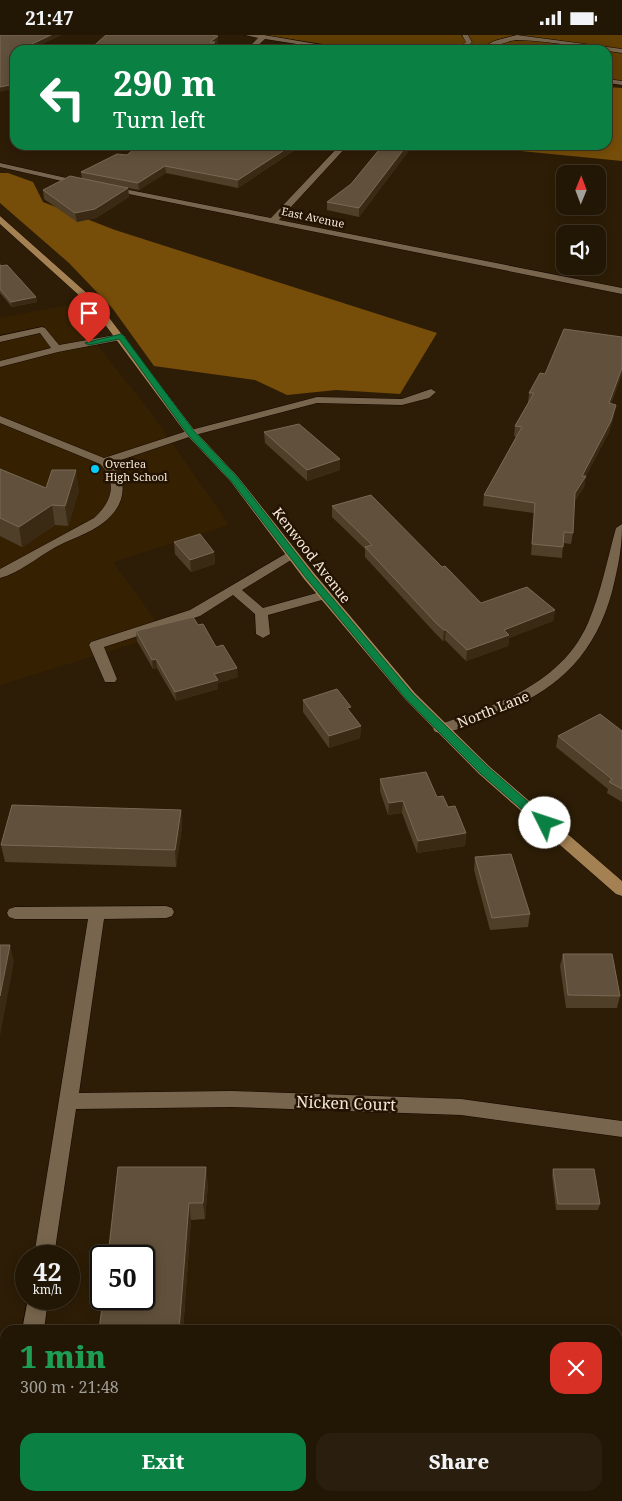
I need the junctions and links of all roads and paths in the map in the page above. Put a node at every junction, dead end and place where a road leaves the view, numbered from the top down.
1 (248, 35) edge
2 (465, 35) edge
3 (264, 37) junction
4 (519, 37) edge
5 (255, 45) edge
6 (316, 45) edge
7 (466, 45) edge
8 (492, 45) edge
9 (578, 45) edge
10 (339, 150) edge
11 (0, 165) edge
12 (0, 219) edge
13 (274, 220) junction
14 (622, 291) edge
15 (121, 337) junction
16 (0, 339) edge
17 (57, 349) junction
18 (0, 364) edge
19 (431, 392) dead end
20 (0, 419) edge
21 (191, 433) junction
22 (104, 462) junction
23 (622, 528) edge
24 (292, 555) junction
25 (0, 574) edge
26 (235, 590) junction
27 (324, 595) junction
28 (261, 613) junction
29 (263, 634) dead end
30 (110, 679) dead end
31 (440, 729) junction
32 (622, 890) edge
33 (15, 913) dead end
34 (97, 913) junction
35 (166, 913) dead end
36 (68, 1101) junction
37 (622, 1129) edge
38 (46, 1245) edge
39 (36, 1310) edge
40 (34, 1325) edge

1 - 3 street
2 - 7 street
3 - 5 street
3 - 6 street
4 - 8 street
4 - 9 street
10 - 13 street
11 - 13 street, East Avenue
12 - 15 main road, Kenwood Avenue
13 - 14 street, East Avenue
15 - 17 street
15 - 21 main road, Kenwood Avenue
16 - 17 street
17 - 18 street
19 - 21 street
20 - 22 street
21 - 22 street
21 - 24 main road, Kenwood Avenue
22 - 25 street
23 - 31 street, North Lane
24 - 26 street
24 - 27 main road, Kenwood Avenue
26 - 28 street
26 - 30 street
27 - 28 street
27 - 31 main road, Kenwood Avenue
28 - 29 street
31 - 32 main road, Kenwood Avenue
33 - 34 street
34 - 35 street
34 - 36 street
36 - 37 street, Nicken Court
36 - 38 street
39 - 40 street

